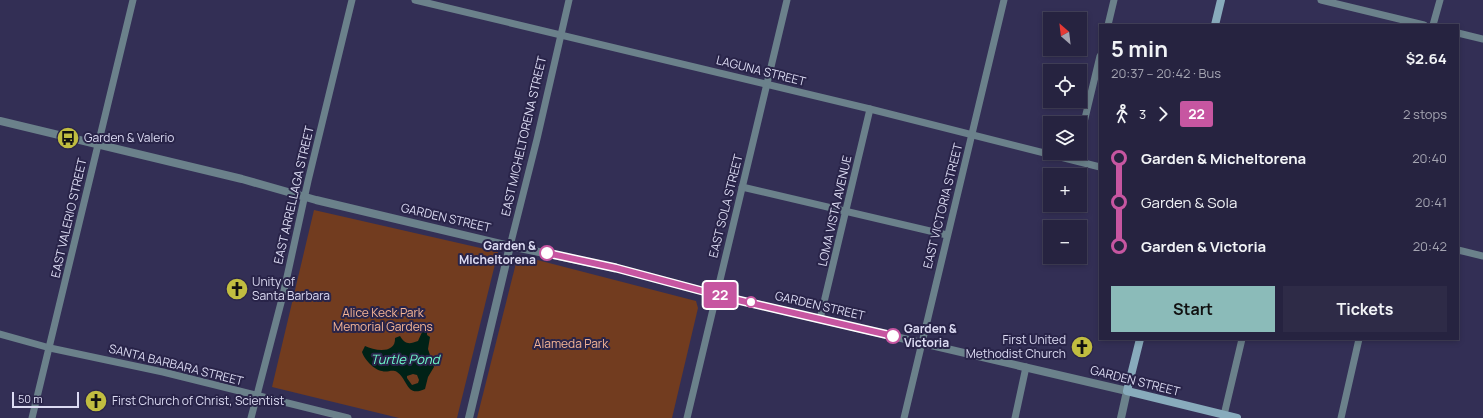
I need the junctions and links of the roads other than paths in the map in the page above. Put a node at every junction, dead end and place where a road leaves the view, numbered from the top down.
1 (133, 0) edge
2 (352, 0) edge
3 (415, 0) edge
4 (569, 0) edge
5 (787, 0) edge
6 (1004, 0) edge
7 (1114, 0) edge
8 (1221, 0) edge
9 (1320, 0) edge
10 (1440, 0) edge
11 (1108, 24) edge
12 (1215, 24) edge
13 (1420, 24) edge
14 (1433, 24) edge
15 (1459, 33) edge
16 (561, 34) junction
17 (1483, 39) edge
18 (1099, 60) edge
19 (767, 84) junction
20 (870, 109) junction
21 (1086, 116) edge
22 (0, 121) edge
23 (972, 134) junction
24 (97, 145) junction
25 (1043, 150) edge
26 (1083, 160) edge
27 (1099, 167) edge
28 (742, 187) junction
29 (305, 196) junction
30 (846, 212) junction
31 (947, 235) junction
32 (510, 246) junction
33 (1459, 250) edge
34 (1483, 256) edge
35 (716, 294) junction
36 (820, 319) junction
37 (0, 334) edge
38 (1140, 340) edge
39 (1242, 340) edge
40 (1359, 340) edge
41 (922, 343) junction
42 (50, 348) junction
43 (1026, 367) junction
44 (1127, 391) junction
45 (257, 396) junction
46 (1224, 415) junction
47 (32, 418) edge
48 (251, 418) edge
49 (348, 418) edge
50 (469, 418) edge
51 (687, 418) edge
52 (904, 418) edge
53 (1015, 418) edge
54 (1121, 418) edge
55 (1237, 418) edge
56 (1341, 418) edge

1 - 24 street, EAST VALERIO STREET
2 - 29 street, EAST ARRELLAGA STREET
3 - 16 street, LAGUNA STREET
4 - 16 street, EAST MICHELTORENA STREET
5 - 19 street, EAST SOLA STREET
6 - 23 street, EAST VICTORIA STREET
7 - 11 street
8 - 12 main road
9 - 13 street
10 - 14 street
15 - 17 street
16 - 19 street, LAGUNA STREET
16 - 32 street, EAST MICHELTORENA STREET
18 - 21 street
19 - 20 street, LAGUNA STREET
19 - 28 street, EAST SOLA STREET
20 - 23 street, LAGUNA STREET
20 - 30 street, LOMA VISTA AVENUE
22 - 24 street, GARDEN STREET
23 - 25 street, LAGUNA STREET
23 - 31 street, EAST VICTORIA STREET
24 - 29 street, GARDEN STREET
24 - 42 street, EAST VALERIO STREET
26 - 27 street, LAGUNA STREET
28 - 30 street
28 - 35 street, EAST SOLA STREET
29 - 32 street, GARDEN STREET
29 - 45 street, EAST ARRELLAGA STREET
30 - 31 street
30 - 36 street, LOMA VISTA AVENUE
31 - 41 street, EAST VICTORIA STREET
32 - 35 street, GARDEN STREET
32 - 50 street, EAST MICHELTORENA STREET
33 - 34 street
35 - 36 street, GARDEN STREET
35 - 51 street, EAST SOLA STREET
36 - 41 street, GARDEN STREET
37 - 42 street, SANTA BARBARA STREET
38 - 44 main road
39 - 46 street
40 - 56 street
41 - 43 street, GARDEN STREET
41 - 52 street, EAST VICTORIA STREET
42 - 45 street, SANTA BARBARA STREET
42 - 47 street, EAST VALERIO STREET
43 - 44 street, GARDEN STREET
43 - 53 street
44 - 46 main road, GARDEN STREET
44 - 54 street
45 - 48 street, EAST ARRELLAGA STREET
45 - 49 street, SANTA BARBARA STREET
46 - 55 main road, GARDEN STREET

